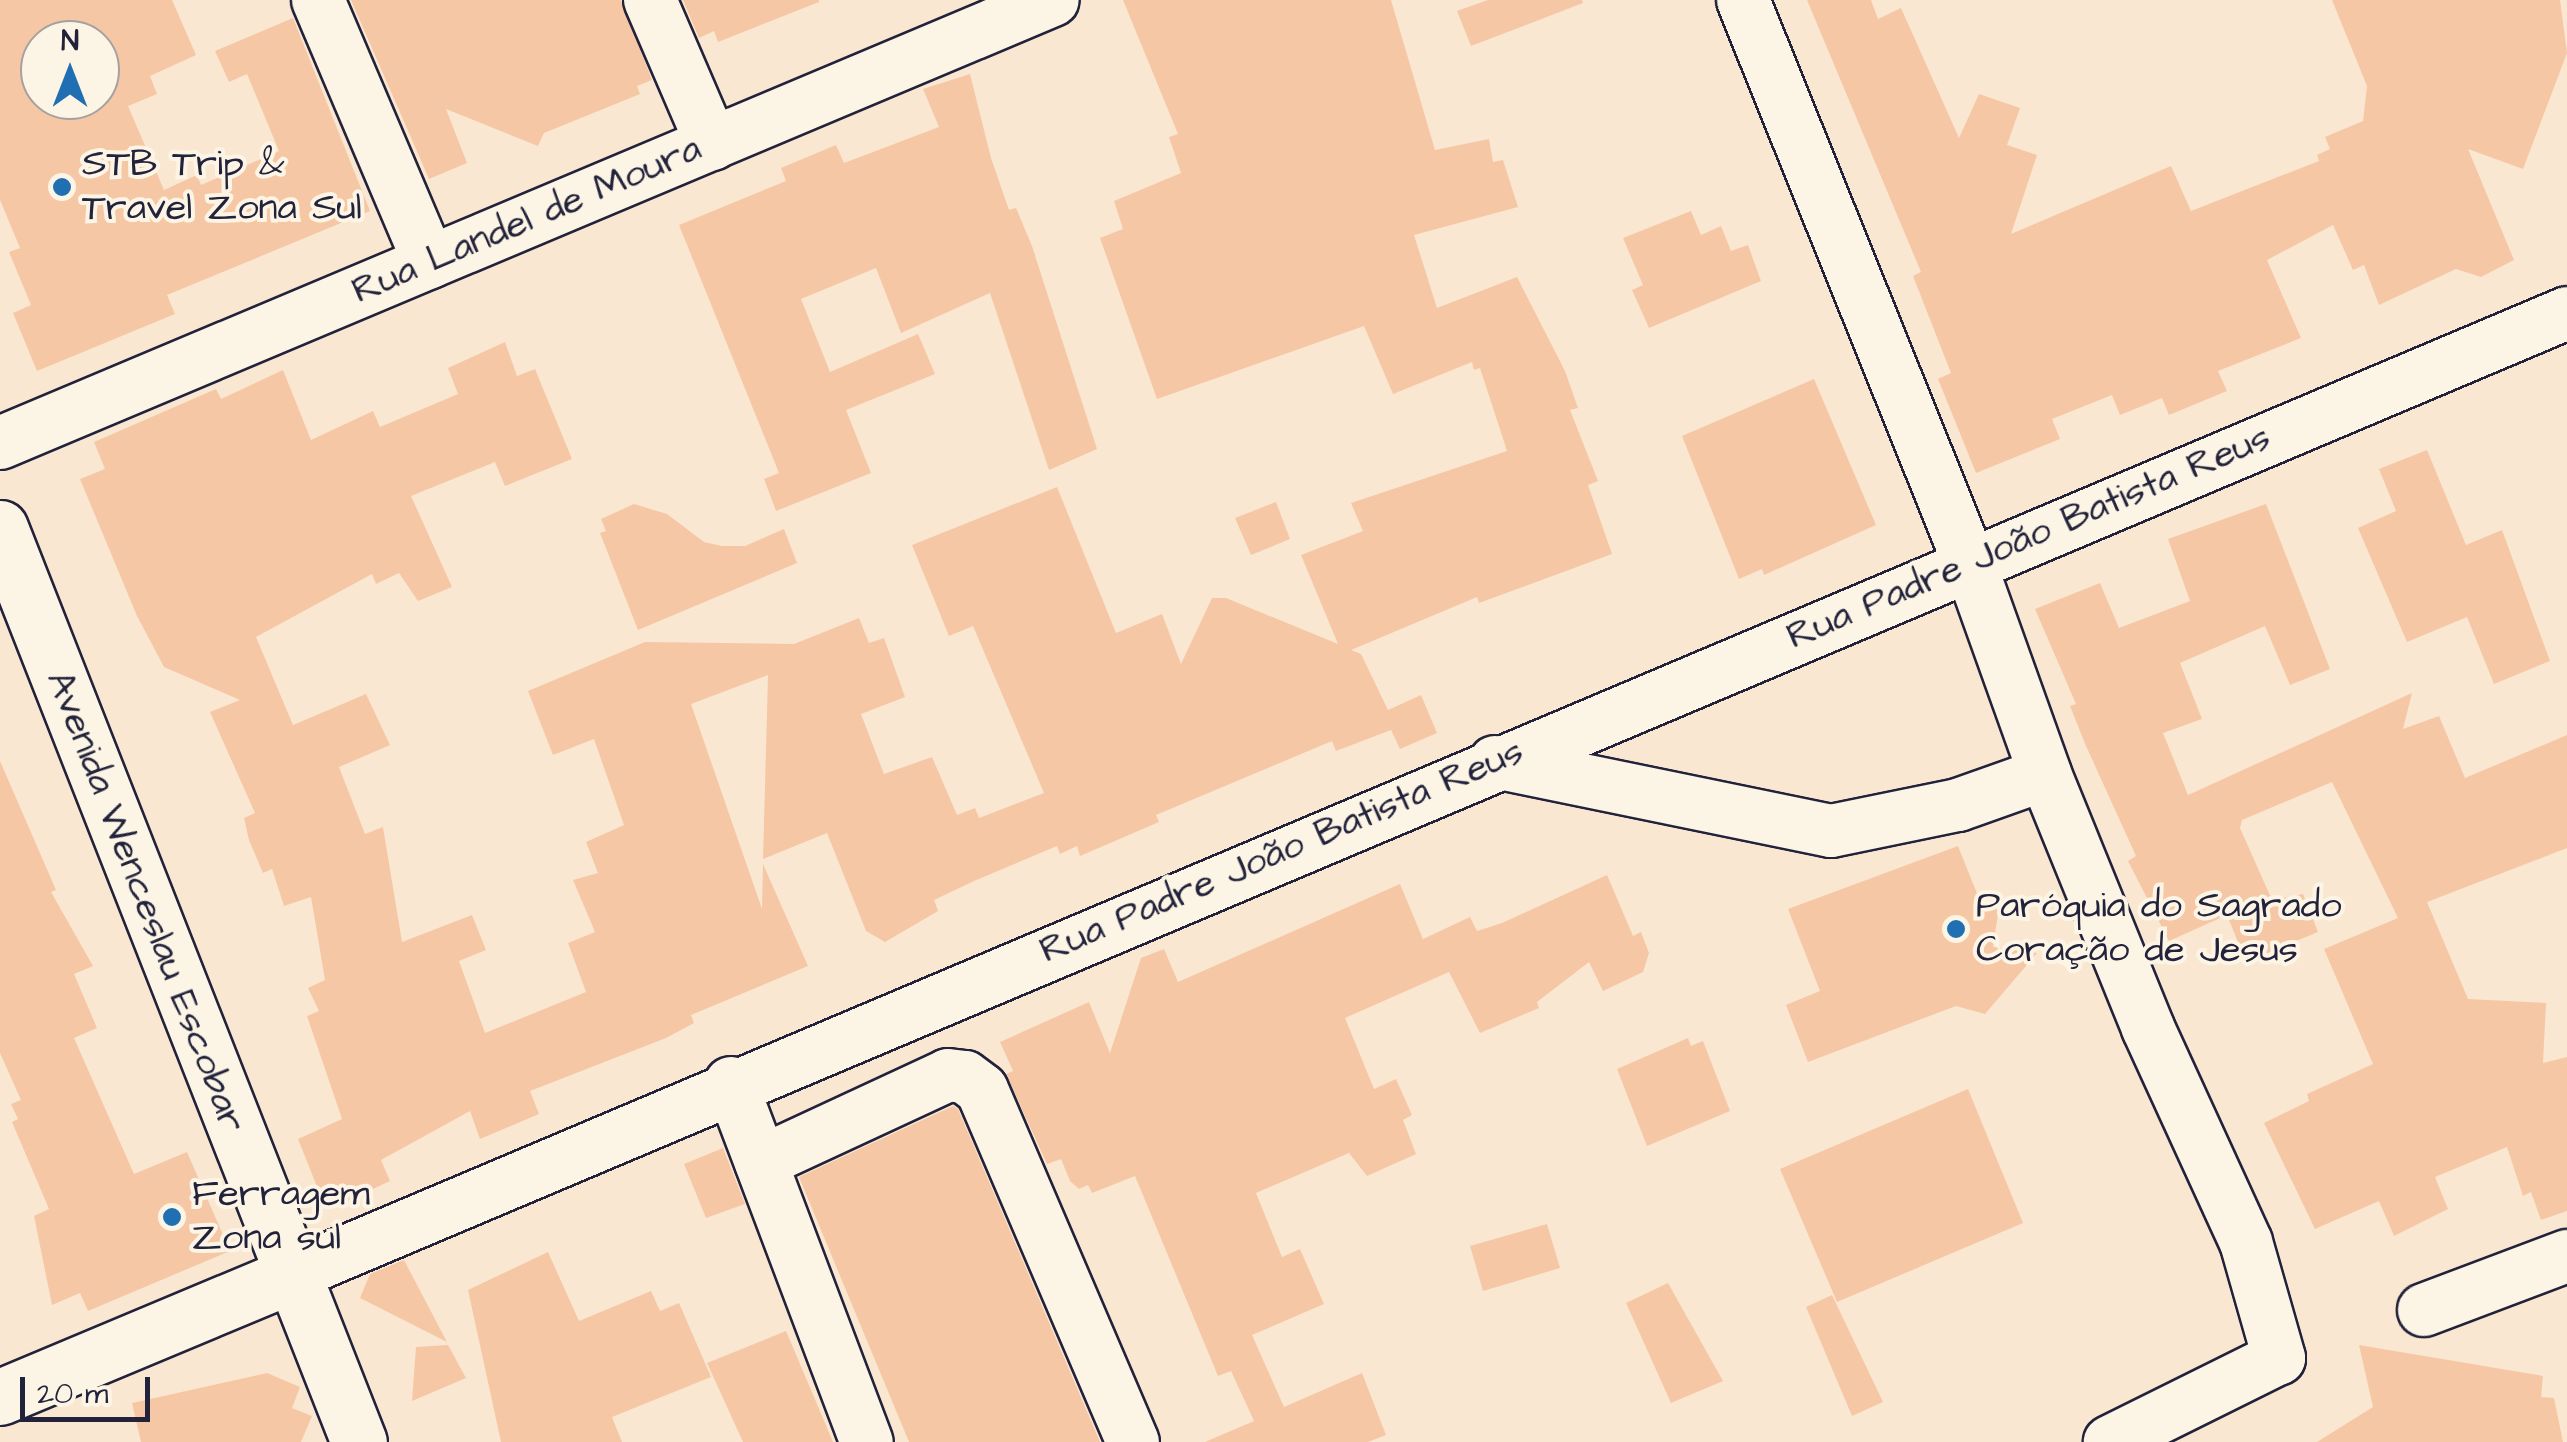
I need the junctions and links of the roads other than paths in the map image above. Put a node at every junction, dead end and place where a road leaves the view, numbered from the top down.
1 (318, 0) edge
2 (650, 0) edge
3 (1054, 0) edge
4 (1743, 0) edge
5 (712, 144) junction
6 (429, 262) junction
7 (2567, 313) edge
8 (0, 443) edge
9 (0, 528) edge
10 (1970, 564) junction
11 (1494, 762) junction
12 (2045, 774) junction
13 (731, 1084) junction
14 (761, 1162) junction
15 (2567, 1256) edge
16 (291, 1275) junction
17 (2424, 1310) dead end
18 (0, 1396) edge
19 (358, 1442) edge
20 (867, 1442) edge
21 (1133, 1442) edge
22 (2110, 1442) edge

1 - 6 street
2 - 5 street
3 - 5 street, Rua Landel de Moura
4 - 10 street
5 - 6 street, Rua Landel de Moura
6 - 8 street, Rua Landel de Moura
7 - 10 street, Rua Padre João Batista Reus
9 - 16 main road, Avenida Wenceslau Escobar
10 - 11 street, Rua Padre João Batista Reus
10 - 12 street
11 - 12 street
11 - 13 street, Rua Padre João Batista Reus
12 - 22 street
13 - 14 street
13 - 16 street, Rua Padre João Batista Reus
14 - 20 street
14 - 21 street
15 - 17 street
16 - 18 main road, Rua Padre João Batista Reus
16 - 19 main road, Avenida Wenceslau Escobar

